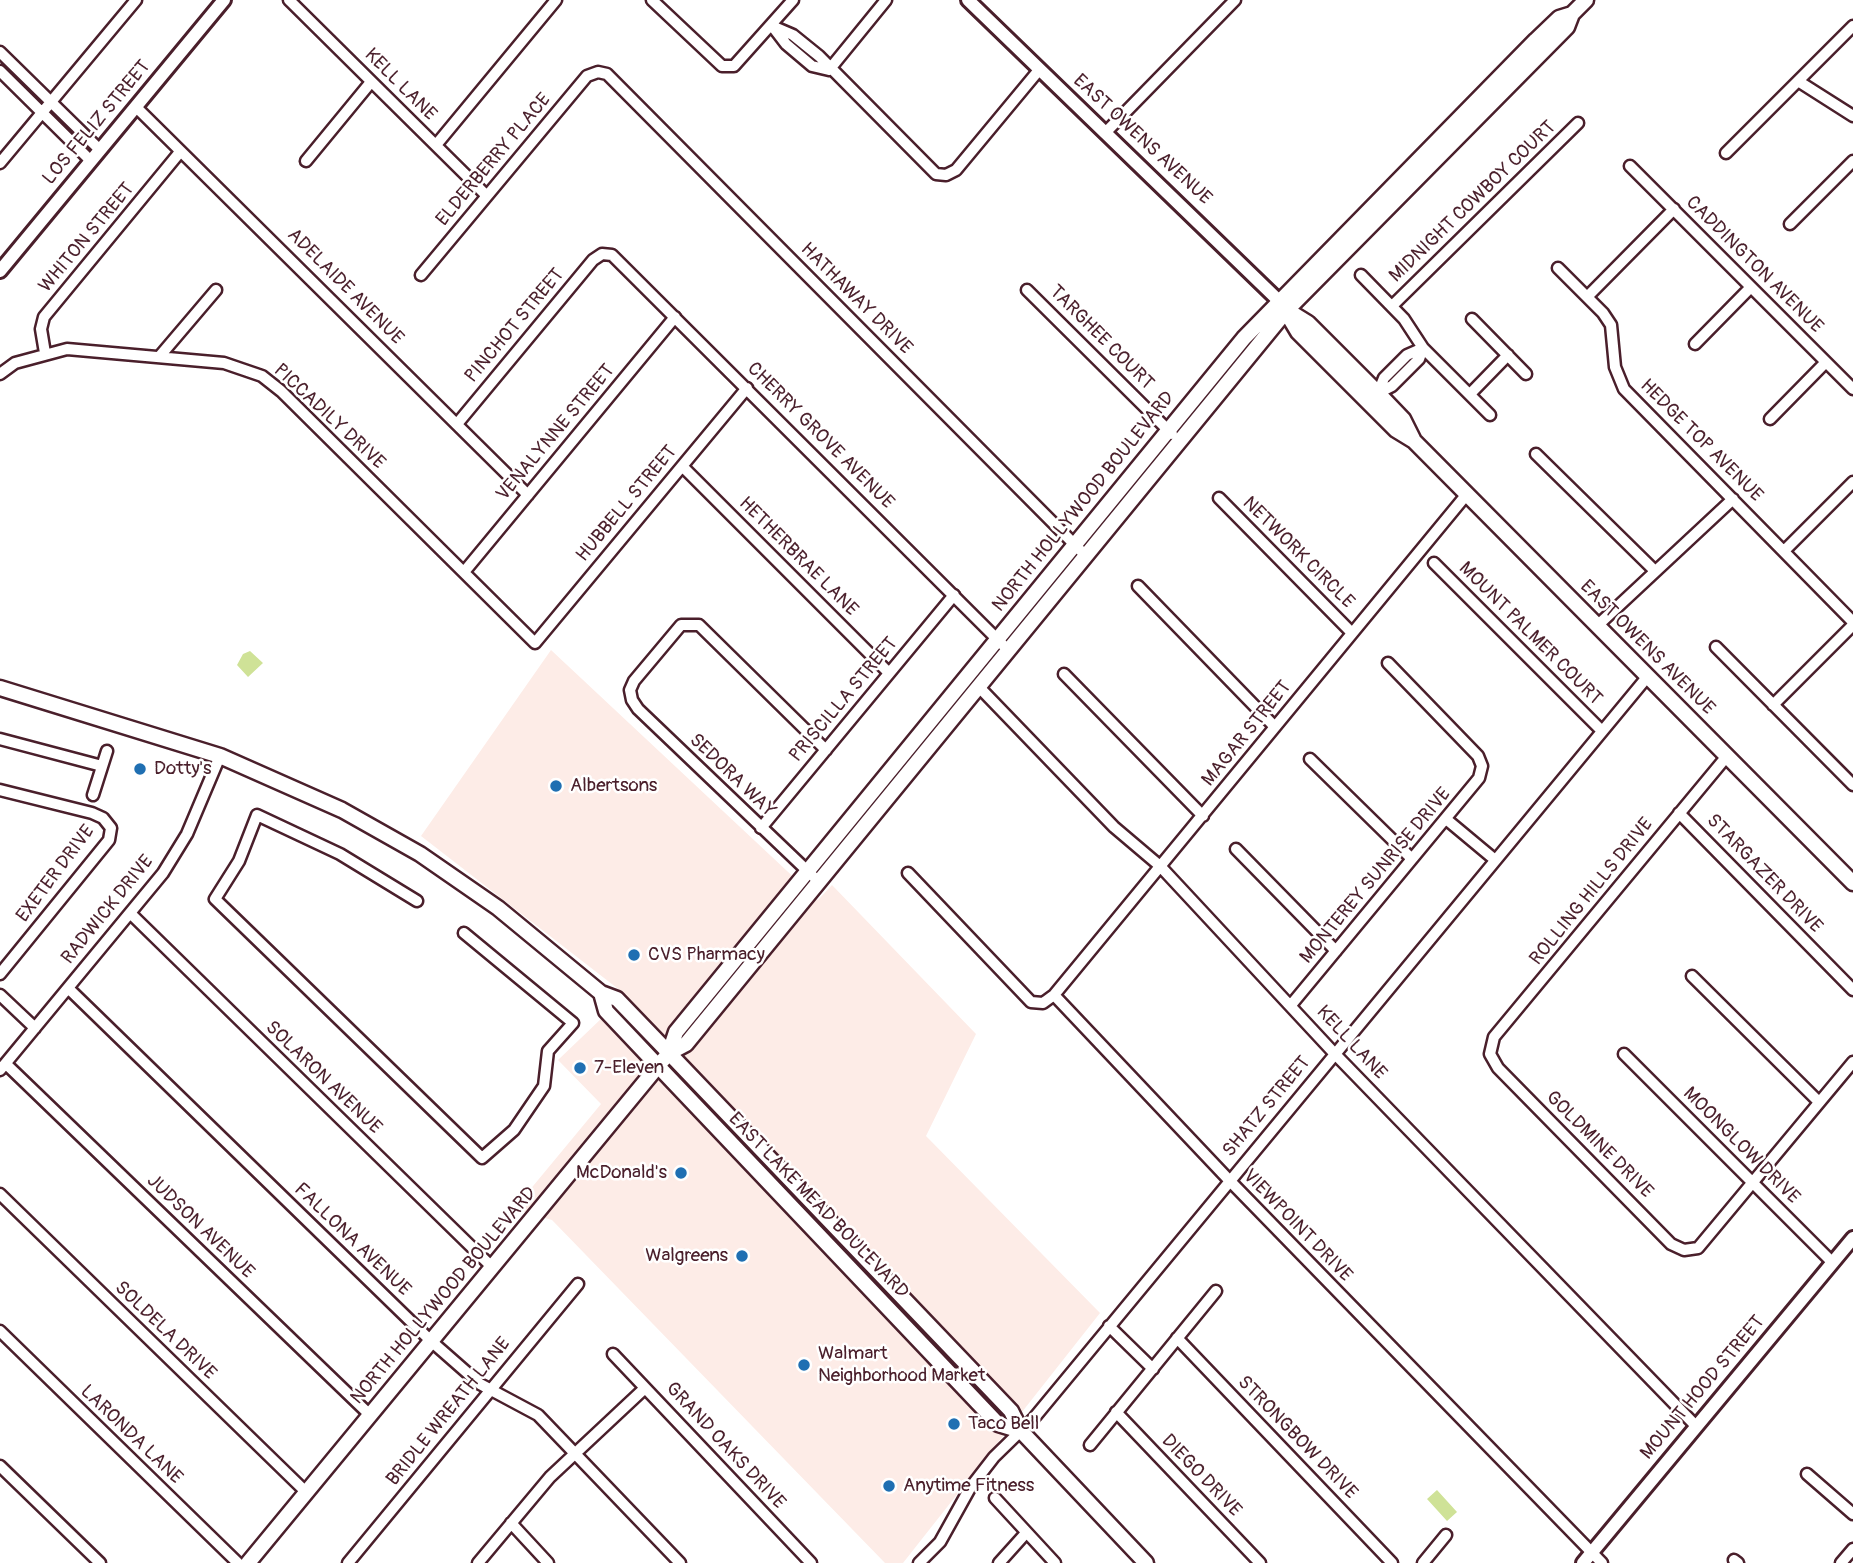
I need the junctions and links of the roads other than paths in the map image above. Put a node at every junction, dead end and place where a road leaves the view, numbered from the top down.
1 (136, 0) edge
2 (225, 0) edge
3 (289, 0) edge
4 (556, 0) edge
5 (652, 0) edge
6 (793, 0) edge
7 (886, 0) edge
8 (968, 0) edge
9 (1235, 0) edge
10 (1586, 0) edge
11 (772, 26) junction
12 (1853, 26) edge
13 (0, 52) edge
14 (829, 70) junction
15 (1039, 70) junction
16 (0, 71) edge
17 (598, 72) joint
18 (1798, 81) junction
19 (371, 82) junction
20 (51, 102) junction
21 (136, 107) junction
22 (42, 113) junction
23 (1853, 116) edge
24 (1578, 123) dead end
25 (1107, 131) junction
26 (436, 145) junction
27 (100, 150) junction
28 (180, 152) junction
29 (1726, 153) dead end
30 (91, 161) junction
31 (306, 161) dead end
32 (1853, 161) edge
33 (0, 163) edge
34 (1630, 166) dead end
35 (487, 196) junction
36 (1674, 209) junction
37 (1790, 224) dead end
38 (603, 254) joint
39 (1558, 268) dead end
40 (0, 271) edge
41 (421, 275) dead end
42 (1361, 275) dead end
43 (1751, 286) junction
44 (216, 289) dead end
45 (1027, 290) dead end
46 (1587, 297) junction
47 (1282, 305) junction
48 (1392, 306) junction
49 (676, 317) junction
50 (1472, 319) dead end
51 (1695, 344) dead end
52 (1423, 348) junction
53 (45, 353) junction
54 (1508, 355) junction
55 (159, 357) junction
56 (1826, 362) junction
57 (0, 374) edge
58 (1526, 374) dead end
59 (747, 388) junction
60 (1853, 389) edge
61 (1378, 393) junction
62 (1470, 394) junction
63 (1490, 415) dead end
64 (1770, 419) dead end
65 (457, 424) junction
66 (1169, 430) junction
67 (1180, 441) junction
68 (1414, 441) junction
69 (1536, 454) dead end
70 (682, 466) junction
71 (1853, 482) edge
72 (1467, 494) junction
73 (528, 495) junction
74 (1219, 498) dead end
75 (1733, 499) junction
76 (1074, 544) junction
77 (1784, 551) junction
78 (1086, 556) junction
79 (1434, 563) dead end
80 (1654, 570) junction
81 (464, 572) junction
82 (1139, 586) dead end
83 (954, 595) junction
84 (1853, 623) edge
85 (1598, 625) junction
86 (1352, 633) junction
87 (997, 639) junction
88 (535, 643) joint
89 (1716, 647) dead end
90 (1008, 650) junction
91 (1388, 663) dead end
92 (890, 673) junction
93 (1064, 674) dead end
94 (1648, 676) junction
95 (978, 686) junction
96 (0, 688) edge
97 (1773, 705) junction
98 (1275, 727) junction
99 (1601, 730) junction
100 (0, 738) edge
101 (825, 750) junction
102 (107, 751) dead end
103 (220, 756) junction
104 (1727, 756) junction
105 (1310, 759) dead end
106 (102, 766) junction
107 (1853, 785) edge
108 (0, 790) edge
109 (93, 795) dead end
110 (1679, 813) junction
111 (1203, 816) junction
112 (1446, 819) junction
113 (761, 828) junction
114 (1236, 849) dead end
115 (1412, 859) junction
116 (1494, 859) junction
117 (1160, 866) junction
118 (807, 871) junction
119 (908, 873) dead end
120 (819, 882) junction
121 (1853, 883) edge
122 (417, 901) dead end
123 (130, 913) junction
124 (464, 933) dead end
125 (743, 950) junction
126 (1336, 951) junction
127 (755, 960) junction
128 (0, 974) edge
129 (1692, 976) dead end
130 (68, 988) junction
131 (1853, 990) edge
132 (601, 993) junction
133 (0, 995) edge
134 (1054, 995) junction
135 (1291, 1005) junction
136 (35, 1028) junction
137 (669, 1053) junction
138 (1334, 1053) junction
139 (1490, 1054) joint
140 (1624, 1054) dead end
141 (1853, 1062) edge
142 (659, 1066) junction
143 (3, 1067) edge
144 (1819, 1102) junction
145 (766, 1179) junction
146 (1229, 1180) junction
147 (1753, 1182) junction
148 (0, 1194) edge
149 (828, 1219) junction
150 (1853, 1238) edge
151 (1832, 1262) junction
152 (492, 1267) junction
153 (851, 1268) junction
154 (578, 1284) dead end
155 (890, 1284) junction
156 (1216, 1291) dead end
157 (1109, 1325) junction
158 (0, 1331) edge
159 (1177, 1338) junction
160 (431, 1341) junction
161 (613, 1354) dead end
162 (1153, 1369) junction
163 (645, 1388) junction
164 (490, 1390) junction
165 (1116, 1412) junction
166 (370, 1415) junction
167 (1696, 1426) junction
168 (1021, 1432) junction
169 (1090, 1445) dead end
170 (575, 1452) junction
171 (0, 1466) edge
172 (1807, 1474) dead end
173 (306, 1492) junction
174 (995, 1498) dead end
175 (1853, 1514) edge
176 (510, 1523) junction
177 (1026, 1533) junction
178 (1446, 1535) dead end
179 (1853, 1549) edge
180 (1587, 1559) edge
181 (100, 1563) edge
182 (239, 1563) edge
183 (248, 1563) edge
184 (348, 1563) edge
185 (478, 1563) edge
186 (548, 1563) edge
187 (680, 1563) edge
188 (811, 1563) edge
189 (919, 1563) edge
190 (999, 1563) edge
191 (1055, 1563) edge
192 (1146, 1563) edge
193 (1260, 1563) edge
194 (1392, 1563) edge
195 (1423, 1563) edge
196 (1602, 1563) edge
197 (1841, 1563) edge

1 - 20 street
2 - 21 street, LOS FELIZ STREET
3 - 19 street, KELL LANE
4 - 26 street
5 - 11 street
6 - 11 street
7 - 14 street
8 - 15 street, EAST OWENS AVENUE
9 - 25 street
10 - 47 main road, NORTH HOLLYWOOD BOULEVARD
11 - 14 street
12 - 18 street
13 - 20 street
14 - 15 street
15 - 25 street, EAST OWENS AVENUE
16 - 22 street
17 - 35 street, ELDERBERRY PLACE
17 - 76 street, HATHAWAY DRIVE
18 - 23 street
18 - 29 street
19 - 26 street, KELL LANE
19 - 31 street
20 - 22 street
20 - 27 street
21 - 27 street, LOS FELIZ STREET
21 - 28 street, ADELAIDE AVENUE
22 - 30 street
22 - 33 street
24 - 48 street, MIDNIGHT COWBOY COURT
25 - 47 street, EAST OWENS AVENUE
26 - 35 street, KELL LANE
27 - 30 street, LOS FELIZ STREET
28 - 53 street, WHITON STREET
28 - 65 street, ADELAIDE AVENUE
30 - 40 street, LOS FELIZ STREET
32 - 37 street
34 - 36 street, CADDINGTON AVENUE
35 - 41 street, ELDERBERRY PLACE
36 - 43 street, CADDINGTON AVENUE
36 - 46 street
38 - 49 street, CHERRY GROVE AVENUE
38 - 65 street, PINCHOT STREET
39 - 46 street, HEDGE TOP AVENUE
42 - 48 street
43 - 51 street
43 - 56 street, CADDINGTON AVENUE
44 - 55 street
45 - 66 street, TARGHEE COURT
46 - 75 street, HEDGE TOP AVENUE
47 - 61 main road, EAST OWENS AVENUE
47 - 66 main road, NORTH HOLLYWOOD BOULEVARD
47 - 67 main road, NORTH HOLLYWOOD BOULEVARD
47 - 68 main road, EAST OWENS AVENUE
48 - 52 street
49 - 59 street, CHERRY GROVE AVENUE
49 - 73 street, VENALYNNE STREET
50 - 54 street
52 - 61 street
52 - 62 street
53 - 55 street, PICCADILY DRIVE
53 - 57 street, PICCADILY DRIVE
54 - 58 street
54 - 62 street
55 - 81 street, PICCADILY DRIVE
56 - 60 street, CADDINGTON AVENUE
56 - 64 street
59 - 70 street, HUBBELL STREET
59 - 83 street, CHERRY GROVE AVENUE
61 - 68 main road, EAST OWENS AVENUE
62 - 63 street
65 - 73 street, ADELAIDE AVENUE
66 - 67 street, TARGHEE COURT
66 - 76 main road, NORTH HOLLYWOOD BOULEVARD
67 - 78 main road, NORTH HOLLYWOOD BOULEVARD
68 - 72 main road, EAST OWENS AVENUE
69 - 80 street
70 - 88 street, HUBBELL STREET
70 - 92 street, HETHERBRAE LANE
71 - 77 street
72 - 85 main road, EAST OWENS AVENUE
72 - 86 street, MAGAR STREET
73 - 81 street, VENALYNNE STREET
74 - 86 street, NETWORK CIRCLE
75 - 77 street, HEDGE TOP AVENUE
75 - 80 street
76 - 78 street, HATHAWAY DRIVE
76 - 87 main road, NORTH HOLLYWOOD BOULEVARD
77 - 84 street, HEDGE TOP AVENUE
78 - 90 main road, NORTH HOLLYWOOD BOULEVARD
79 - 99 street, MOUNT PALMER COURT
80 - 85 street
81 - 88 street, PICCADILY DRIVE
82 - 98 street
83 - 87 street, CHERRY GROVE AVENUE
83 - 92 street, PRISCILLA STREET
84 - 97 street
85 - 94 main road, EAST OWENS AVENUE
86 - 98 street, MAGAR STREET
87 - 90 street, CHERRY GROVE AVENUE
87 - 118 main road, NORTH HOLLYWOOD BOULEVARD
89 - 97 street
90 - 95 main road, NORTH HOLLYWOOD BOULEVARD
91 - 112 street, MONTEREY SUNRISE DRIVE
92 - 101 street, PRISCILLA STREET
93 - 111 street
94 - 99 street, SHATZ STREET
94 - 104 main road, EAST OWENS AVENUE
95 - 117 street, KELL LANE
95 - 120 main road, NORTH HOLLYWOOD BOULEVARD
96 - 103 main road, EAST LAKE MEAD BOULEVARD
97 - 107 street
98 - 111 street, MAGAR STREET
99 - 116 street, SHATZ STREET
100 - 106 street
101 - 113 street, PRISCILLA STREET
101 - 113 street, SEDORA WAY
102 - 106 street
103 - 123 street, RADWICK DRIVE
103 - 132 main road, EAST LAKE MEAD BOULEVARD
104 - 110 street, ROLLING HILLS DRIVE
104 - 121 main road, EAST OWENS AVENUE
105 - 115 street
106 - 109 street
108 - 128 street, EXETER DRIVE
110 - 131 street, STARGAZER DRIVE
110 - 139 street, ROLLING HILLS DRIVE
111 - 117 street, MAGAR STREET
112 - 115 street, MONTEREY SUNRISE DRIVE
112 - 116 street
113 - 118 street, SEDORA WAY
114 - 126 street
115 - 126 street, MONTEREY SUNRISE DRIVE
116 - 138 street, SHATZ STREET
117 - 134 street, MAGAR STREET
117 - 135 street, KELL LANE
118 - 120 street, SEDORA WAY
118 - 125 main road, NORTH HOLLYWOOD BOULEVARD
119 - 134 street
120 - 127 main road, NORTH HOLLYWOOD BOULEVARD
122 - 124 street
123 - 130 street, RADWICK DRIVE
123 - 152 street, SOLARON AVENUE
125 - 127 main road
125 - 137 main road, NORTH HOLLYWOOD BOULEVARD
126 - 135 street, MONTEREY SUNRISE DRIVE
127 - 137 main road, NORTH HOLLYWOOD BOULEVARD
129 - 144 street
130 - 136 street, RADWICK DRIVE
130 - 160 street, FALLONA AVENUE
132 - 137 main road, EAST LAKE MEAD BOULEVARD
132 - 142 main road, EAST LAKE MEAD BOULEVARD
133 - 136 street
134 - 146 street, VIEWPOINT DRIVE
135 - 138 street, KELL LANE
136 - 143 street, RADWICK DRIVE
137 - 142 main road, NORTH HOLLYWOOD BOULEVARD
137 - 149 main road, EAST LAKE MEAD BOULEVARD
138 - 146 street, SHATZ STREET
138 - 167 street, KELL LANE
139 - 147 street, GOLDMINE DRIVE
140 - 147 street, MOONGLOW DRIVE
141 - 144 street
142 - 145 main road, EAST LAKE MEAD BOULEVARD
142 - 152 main road, NORTH HOLLYWOOD BOULEVARD
143 - 166 street, JUDSON AVENUE
144 - 147 street
145 - 149 main road
145 - 153 main road, EAST LAKE MEAD BOULEVARD
146 - 157 street, SHATZ STREET
146 - 180 street, VIEWPOINT DRIVE
147 - 151 street, MOONGLOW DRIVE
148 - 173 street, SOLDELA DRIVE
149 - 155 main road, EAST LAKE MEAD BOULEVARD
150 - 151 street, MOUNT HOOD STREET
151 - 167 street, MOUNT HOOD STREET
152 - 160 main road, NORTH HOLLYWOOD BOULEVARD
153 - 155 main road
153 - 168 main road, EAST LAKE MEAD BOULEVARD
154 - 164 street, BRIDLE WREATH LANE
155 - 168 main road, EAST LAKE MEAD BOULEVARD
156 - 159 street
157 - 162 street
157 - 168 street, SHATZ STREET
158 - 182 street, LARONDA LANE
159 - 162 street
159 - 194 street, STRONGBOW DRIVE
160 - 164 street, FALLONA AVENUE
160 - 166 main road, NORTH HOLLYWOOD BOULEVARD
161 - 163 street, GRAND OAKS DRIVE
162 - 165 street
163 - 170 street
163 - 188 street, GRAND OAKS DRIVE
164 - 170 street, FALLONA AVENUE
164 - 184 street, BRIDLE WREATH LANE
165 - 169 street
165 - 193 street, DIEGO DRIVE
166 - 173 main road, NORTH HOLLYWOOD BOULEVARD
167 - 180 street, MOUNT HOOD STREET
168 - 189 street, SHATZ STREET
168 - 192 main road, EAST LAKE MEAD BOULEVARD
170 - 176 street
170 - 187 street, FALLONA AVENUE
171 - 181 street
172 - 175 street
173 - 183 main road, NORTH HOLLYWOOD BOULEVARD
174 - 177 street
176 - 185 street
176 - 186 street
177 - 190 street
177 - 191 street
178 - 195 street
179 - 197 street
180 - 196 street, VIEWPOINT DRIVE

